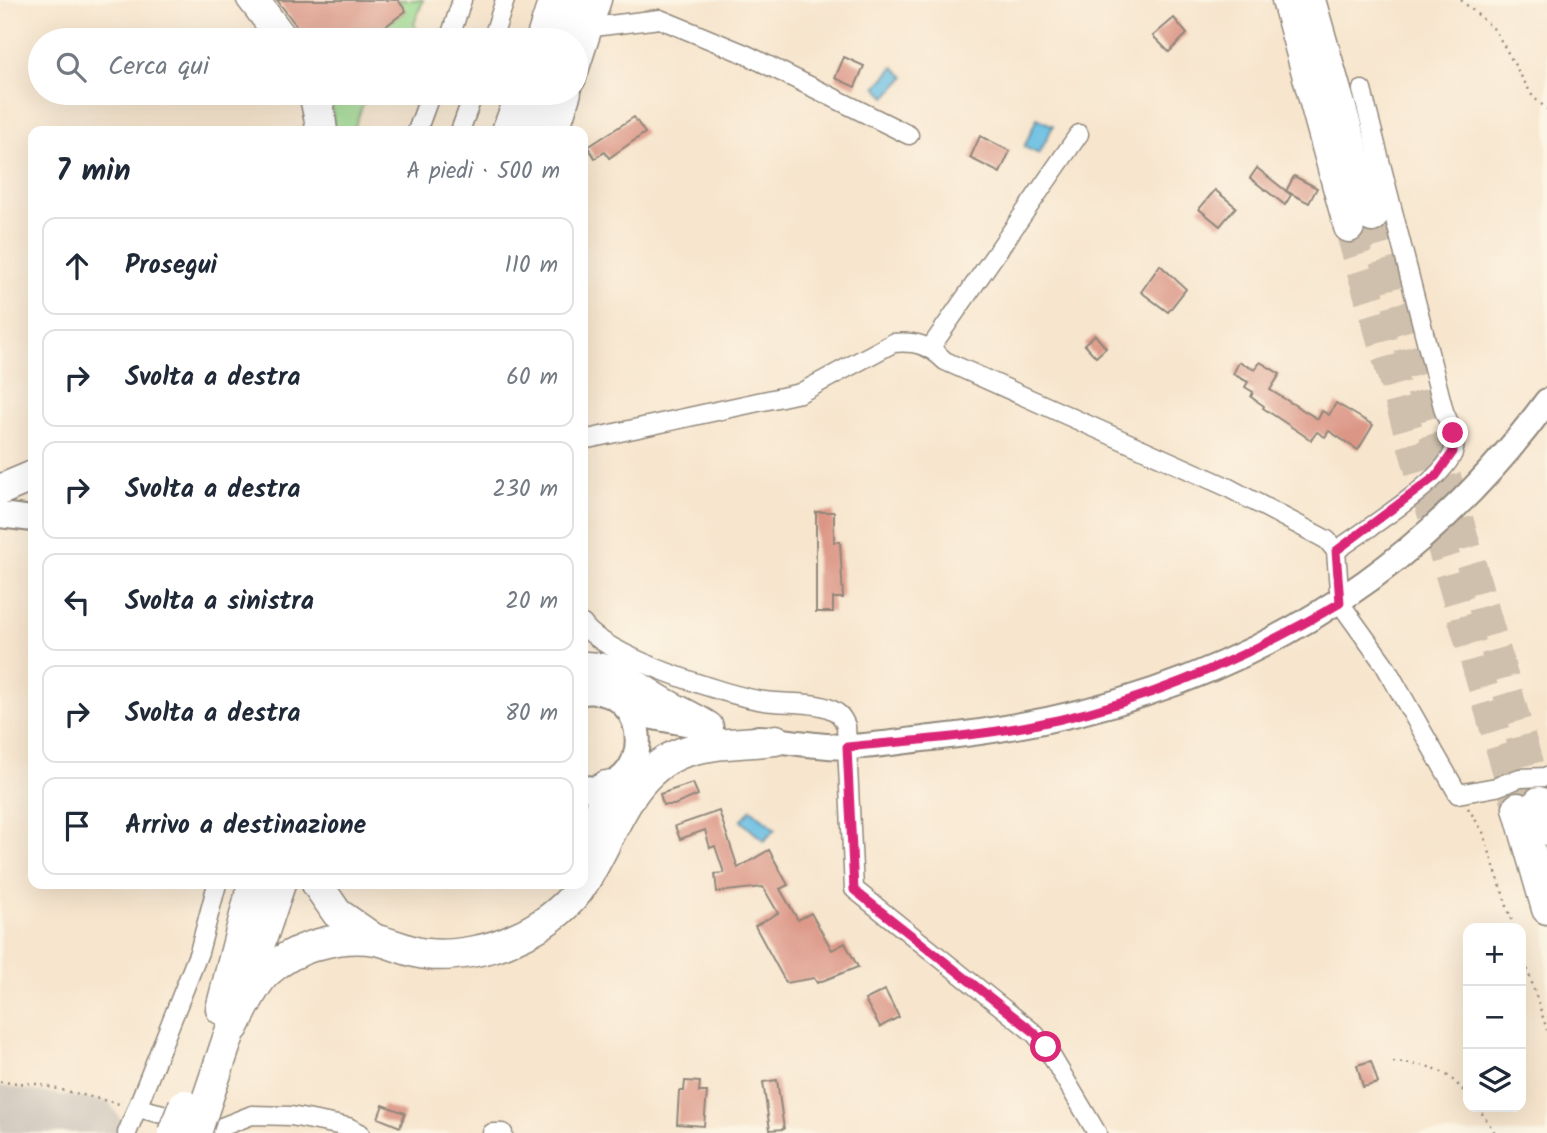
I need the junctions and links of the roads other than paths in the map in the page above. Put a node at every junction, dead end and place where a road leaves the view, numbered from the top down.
1 (246, 0) edge
2 (261, 0) edge
3 (462, 0) edge
4 (505, 0) edge
5 (554, 0) edge
6 (579, 0) edge
7 (601, 0) edge
8 (1287, 0) edge
9 (1310, 0) edge
10 (593, 27) junction
11 (267, 28) edge
12 (282, 28) edge
13 (453, 28) edge
14 (496, 28) edge
15 (545, 28) edge
16 (570, 28) edge
17 (588, 43) edge
18 (1362, 90) dead end
19 (311, 105) edge
20 (325, 105) edge
21 (427, 105) edge
22 (470, 105) edge
23 (518, 105) edge
24 (520, 105) edge
25 (544, 105) edge
26 (568, 105) edge
27 (315, 126) edge
28 (327, 126) edge
29 (419, 126) edge
30 (462, 126) edge
31 (509, 126) edge
32 (513, 126) edge
33 (537, 126) edge
34 (562, 126) edge
35 (1079, 134) dead end
36 (909, 135) dead end
37 (931, 347) junction
38 (1547, 401) edge
39 (588, 439) edge
40 (28, 478) edge
41 (0, 490) edge
42 (0, 515) edge
43 (28, 518) edge
44 (1336, 551) junction
45 (1340, 603) junction
46 (588, 633) edge
47 (588, 667) edge
48 (588, 692) edge
49 (626, 707) junction
50 (718, 730) junction
51 (776, 740) junction
52 (847, 747) junction
53 (630, 768) junction
54 (595, 787) edge
55 (1538, 804) edge
56 (588, 832) edge
57 (588, 876) edge
58 (216, 889) edge
59 (252, 889) edge
60 (262, 889) edge
61 (278, 889) edge
62 (320, 889) edge
63 (570, 889) edge
64 (579, 889) edge
65 (1547, 909) edge
66 (550, 919) junction
67 (374, 939) junction
68 (226, 1022) junction
69 (138, 1108) junction
70 (204, 1122) edge
71 (127, 1133) edge
72 (173, 1133) edge
73 (360, 1133) edge
74 (492, 1133) edge
75 (503, 1133) edge
76 (1097, 1133) edge

1 - 11 street
2 - 12 street
3 - 13 street
4 - 14 street
5 - 15 highway
6 - 16 highway
7 - 10 street
8 - 9 highway
10 - 17 street
10 - 36 street
18 - 44 street
19 - 27 street
20 - 28 street
21 - 29 street
22 - 30 street
23 - 31 highway
24 - 32 highway
25 - 33 highway
26 - 34 street
35 - 37 street
37 - 39 street
37 - 44 street
38 - 45 main road
40 - 41 highway
42 - 43 main road
44 - 45 street
45 - 52 main road
45 - 55 street
46 - 52 street
47 - 50 highway
48 - 49 main road
49 - 50 main road
49 - 53 main road
50 - 51 main road
50 - 53 main road
51 - 52 main road
51 - 57 highway
52 - 76 street
53 - 54 main road
54 - 56 highway
55 - 65 highway
58 - 69 street
59 - 68 highway
60 - 68 highway
61 - 68 highway
62 - 67 highway
63 - 66 highway
64 - 66 highway
66 - 67 highway
67 - 68 highway
68 - 70 highway
69 - 70 street
69 - 71 street
70 - 72 highway, bridge
70 - 73 street
74 - 75 street

